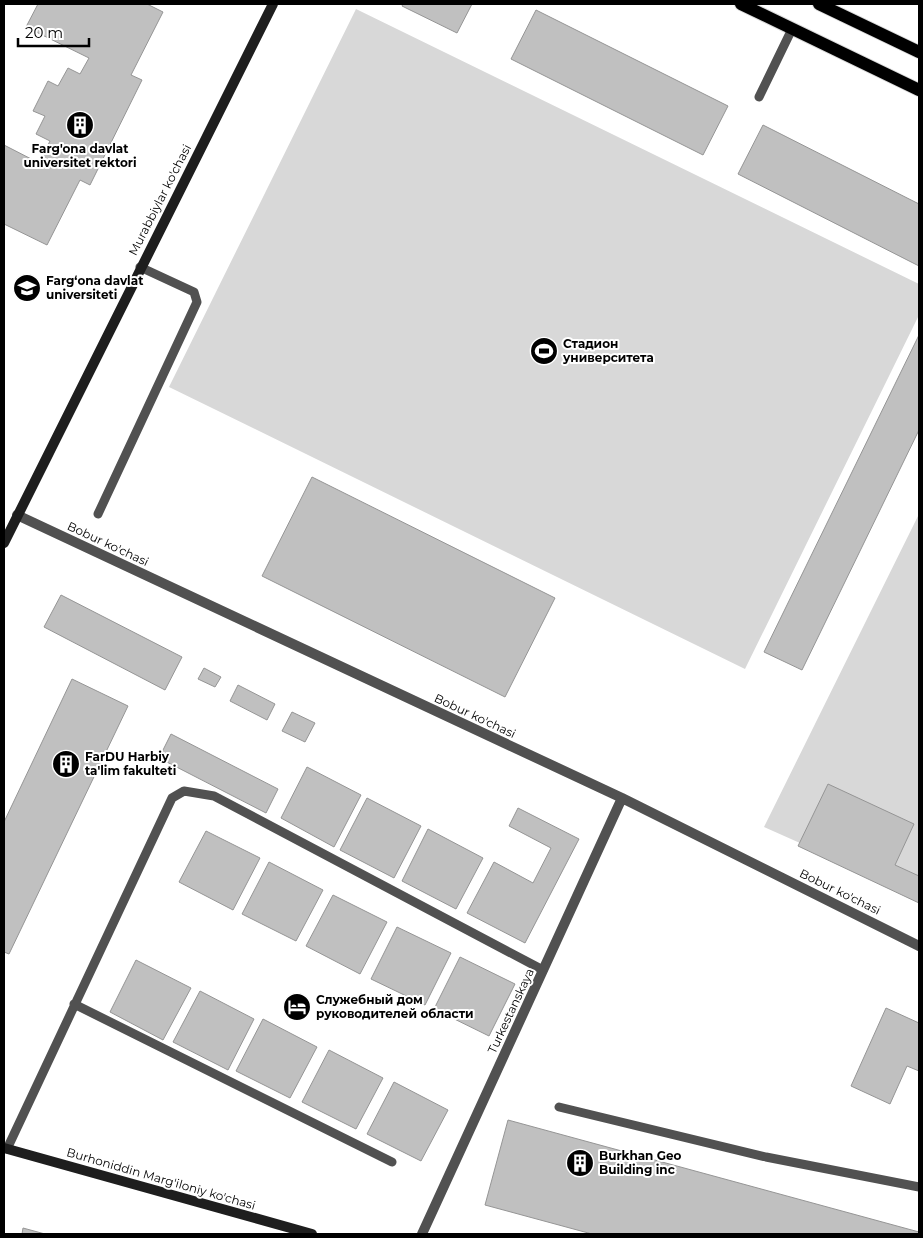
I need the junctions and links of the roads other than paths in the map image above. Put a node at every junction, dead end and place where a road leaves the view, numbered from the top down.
1 (272, 4) edge
2 (741, 4) edge
3 (819, 4) edge
4 (792, 29) junction
5 (919, 52) edge
6 (919, 90) edge
7 (759, 97) dead end
8 (140, 267) junction
9 (98, 514) dead end
10 (18, 515) junction
11 (4, 543) edge
12 (622, 798) junction
13 (919, 946) edge
14 (543, 970) junction
15 (74, 1004) junction
16 (559, 1107) dead end
17 (6, 1148) edge
18 (392, 1162) dead end
19 (919, 1187) edge
20 (312, 1234) edge
21 (422, 1234) edge

1 - 8 street, Murabbiylar ko'chasi
2 - 4 main road
3 - 5 main road
4 - 6 main road
4 - 7 lane
8 - 9 lane
8 - 10 street, Murabbiylar ko'chasi
10 - 11 street, Murabbiylar ko'chasi
10 - 12 street, Bobur ko'chasi
12 - 13 street, Bobur ko'chasi
12 - 14 street, Turkestanskaya
14 - 15 lane
14 - 21 street, Turkestanskaya
15 - 17 lane
15 - 18 lane
16 - 19 lane
17 - 20 street, Burhoniddin Marg'iloniy ko'chasi

